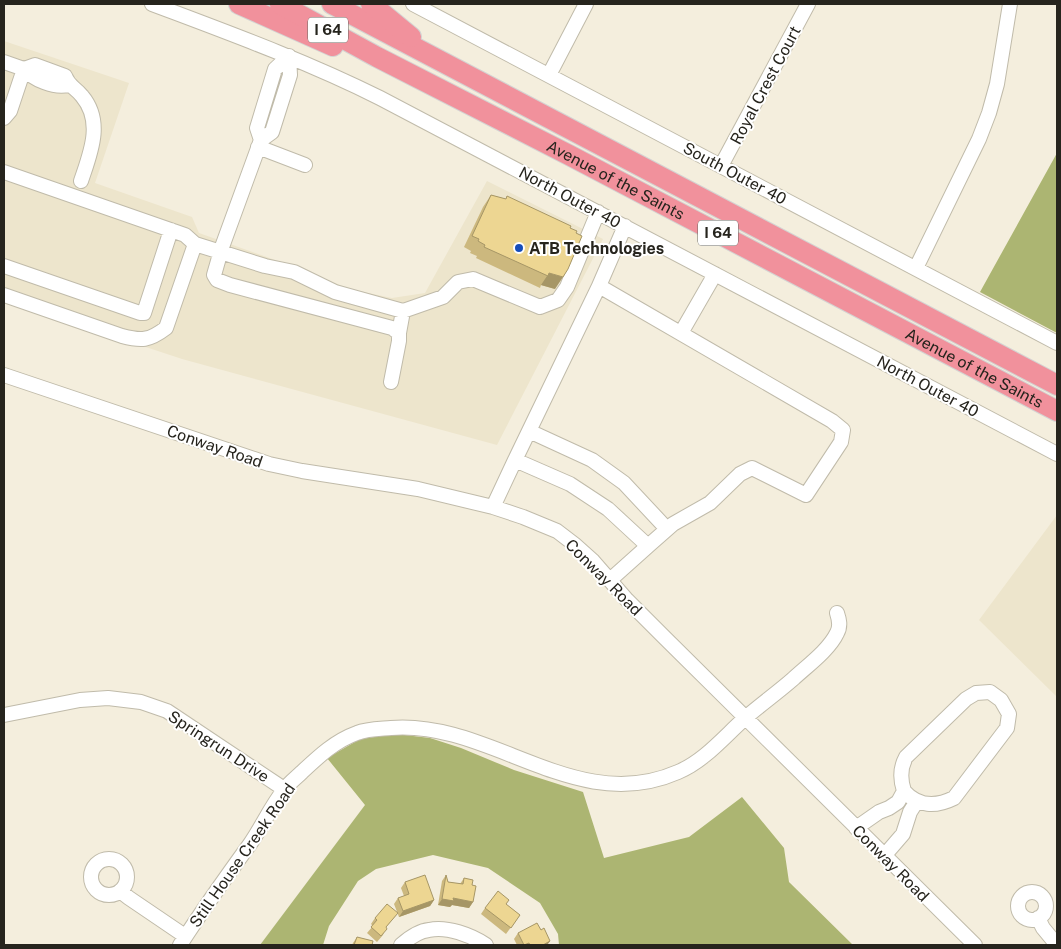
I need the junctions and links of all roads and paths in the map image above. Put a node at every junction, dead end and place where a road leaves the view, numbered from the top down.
1 (152, 4) edge
2 (239, 4) edge
3 (280, 4) edge
4 (332, 4) edge
5 (371, 4) edge
6 (413, 4) edge
7 (586, 4) edge
8 (808, 4) edge
9 (1010, 4) edge
10 (289, 56) junction
11 (377, 57) junction
12 (437, 59) junction
13 (4, 62) edge
14 (24, 69) junction
15 (549, 75) junction
16 (5, 114) edge
17 (260, 144) junction
18 (305, 165) dead end
19 (721, 166) junction
20 (4, 172) edge
21 (81, 182) dead end
22 (598, 212) junction
23 (625, 226) junction
24 (171, 230) junction
25 (195, 244) junction
26 (221, 252) junction
27 (4, 266) edge
28 (916, 268) junction
29 (715, 274) junction
30 (599, 286) junction
31 (4, 295) edge
32 (403, 311) junction
33 (399, 333) junction
34 (681, 334) junction
35 (1057, 343) edge
36 (4, 375) edge
37 (391, 382) dead end
38 (1057, 385) edge
39 (1057, 412) edge
40 (529, 432) junction
41 (1057, 454) edge
42 (516, 460) junction
43 (493, 507) junction
44 (667, 529) junction
45 (648, 546) junction
46 (610, 580) junction
47 (837, 612) dead end
48 (4, 715) edge
49 (745, 718) junction
50 (284, 789) junction
51 (904, 791) junction
52 (917, 801) junction
53 (889, 808) junction
54 (906, 822) junction
55 (856, 828) junction
56 (884, 856) junction
57 (120, 891) dead end
58 (1038, 918) dead end
59 (183, 941) edge
60 (401, 945) edge
61 (486, 945) edge
62 (975, 945) edge
63 (1057, 945) edge

1 - 10 street, North Outer 40
2 - 11 highway
3 - 11 highway, Avenue of the Saints / I 64
4 - 12 highway, Avenue of the Saints / I 64
5 - 12 highway
6 - 15 street, South Outer 40
7 - 15 street
8 - 19 street, Royal Crest Court
9 - 28 street
10 - 17 street
10 - 22 street, North Outer 40
11 - 39 highway, Avenue of the Saints / I 64
12 - 38 highway, Avenue of the Saints / I 64
13 - 14 street
14 - 16 street
14 - 21 street
15 - 19 street, South Outer 40
17 - 18 street
17 - 26 street
19 - 28 street, South Outer 40
20 - 24 street
22 - 23 street, North Outer 40
22 - 32 street
23 - 29 street, North Outer 40
23 - 30 street
24 - 25 street
24 - 27 street
25 - 26 street
25 - 31 street
26 - 32 street
26 - 33 street
28 - 35 street, South Outer 40
29 - 34 street
29 - 41 street, North Outer 40
30 - 34 street
30 - 40 street
32 - 33 street
33 - 37 street
34 - 44 street
36 - 43 street, Conway Road
40 - 42 street
40 - 44 street
42 - 43 street
42 - 45 street
43 - 46 street, Conway Road
44 - 45 street
45 - 46 street
46 - 49 street, Conway Road
47 - 49 street, Still House Creek Road
48 - 50 street, Springrun Drive
49 - 50 street, Still House Creek Road
49 - 55 street, Conway Road
50 - 59 street, Still House Creek Road
51 - 52 street
51 - 52 street
51 - 53 street
52 - 54 street
53 - 54 street
53 - 55 street
54 - 56 street
55 - 56 street, Conway Road
56 - 62 street, Conway Road
57 - 59 street
58 - 63 street
60 - 61 street

